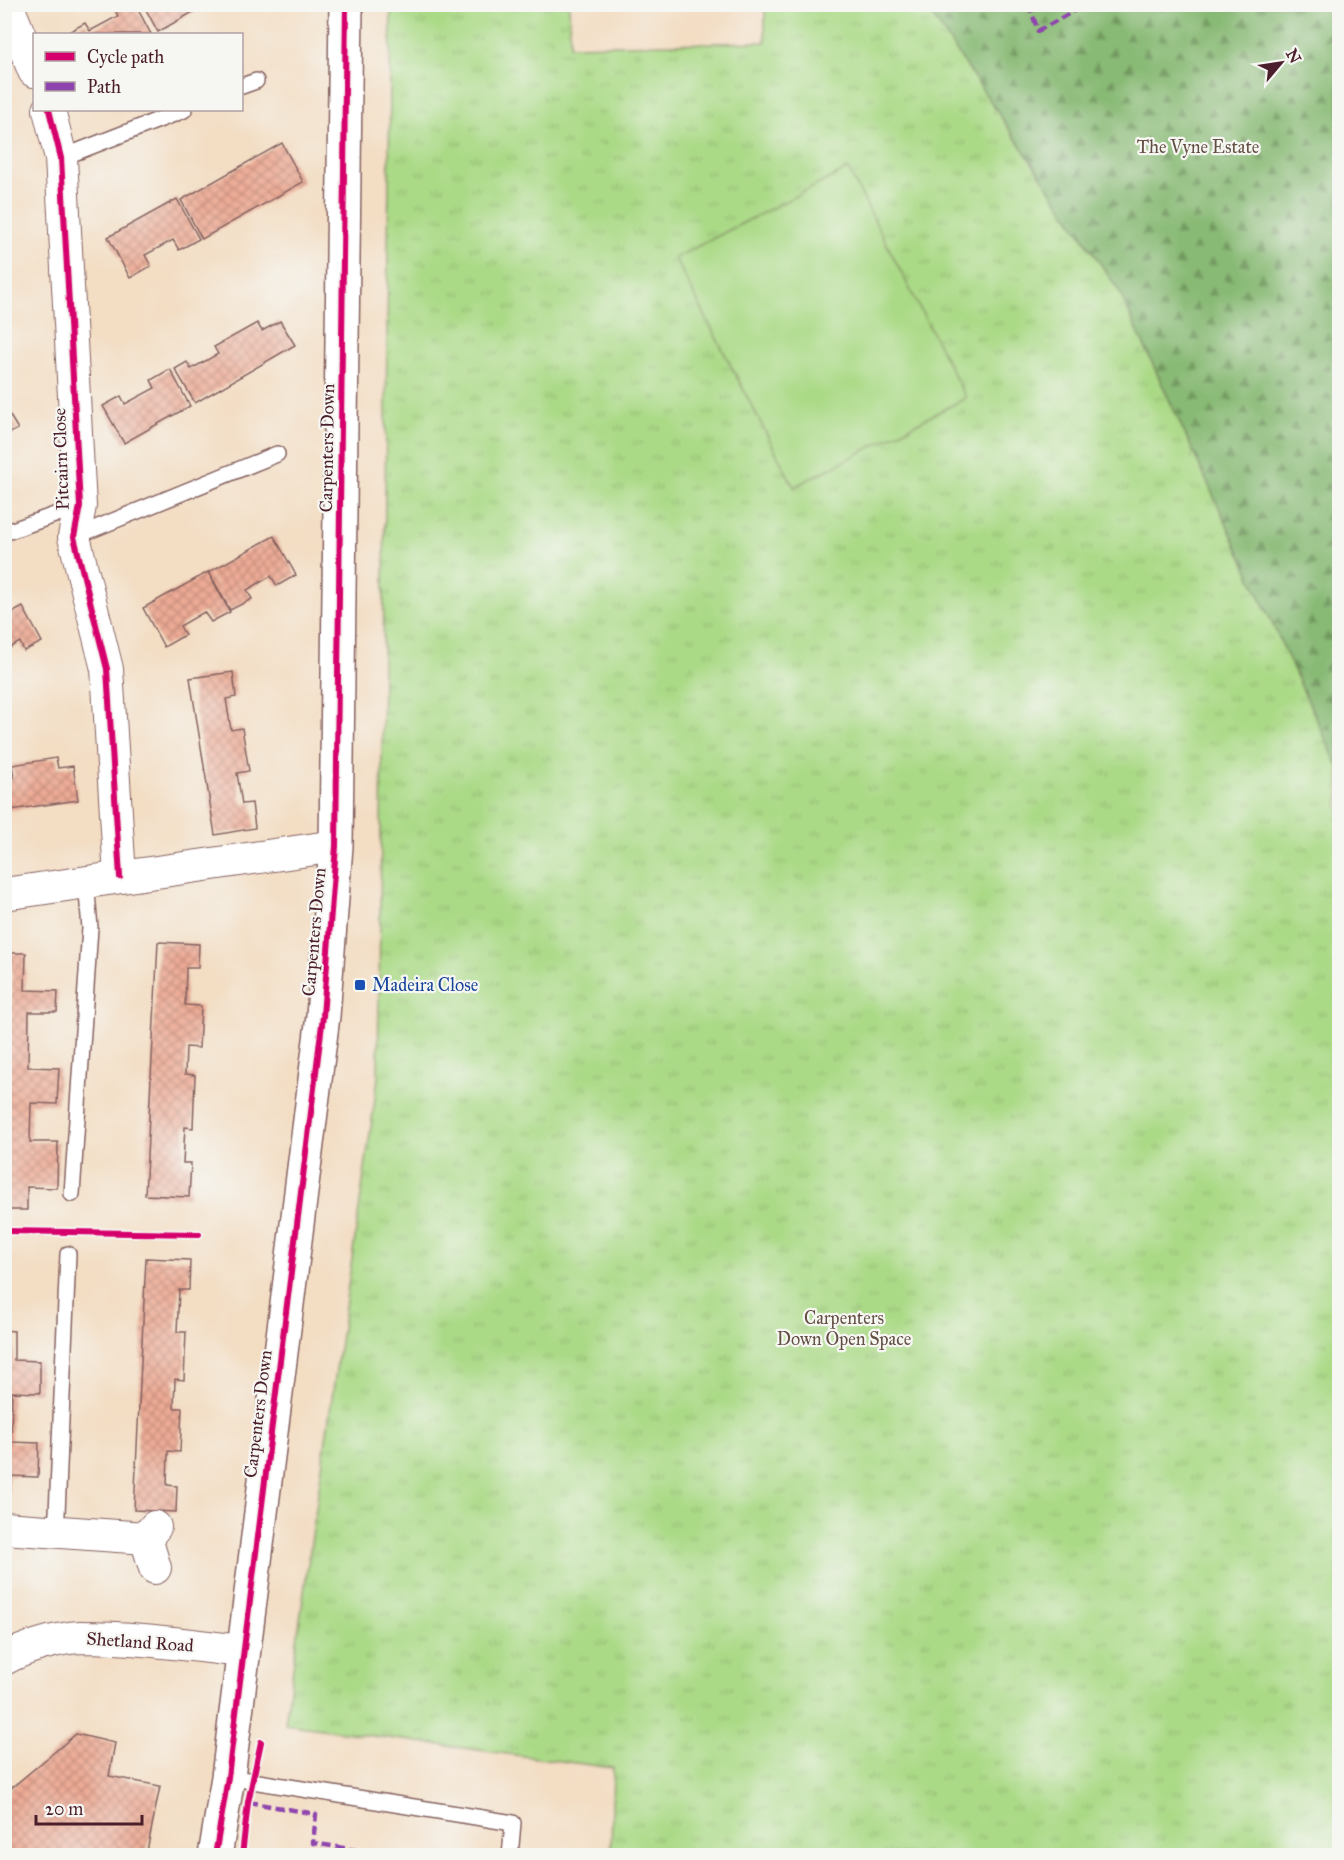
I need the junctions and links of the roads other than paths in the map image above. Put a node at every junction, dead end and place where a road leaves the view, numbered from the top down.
1 (7, 4) edge
2 (346, 4) edge
3 (33, 69) edge
4 (49, 111) edge
5 (181, 111) edge
6 (61, 158) junction
7 (277, 454) dead end
8 (80, 506) junction
9 (4, 533) edge
10 (75, 537) junction
11 (336, 846) junction
12 (120, 877) junction
13 (86, 882) junction
14 (4, 894) edge
15 (72, 1194) dead end
16 (68, 1254) dead end
17 (4, 1528) edge
18 (54, 1532) junction
19 (155, 1568) dead end
20 (243, 1651) junction
21 (4, 1659) edge
22 (228, 1777) junction
23 (215, 1856) edge
24 (510, 1856) edge

1 - 3 street
2 - 11 street, Carpenters Down
4 - 6 street, Pitcairn Close
5 - 6 lane
6 - 8 street, Pitcairn Close
7 - 10 lane
8 - 9 lane
8 - 10 street, Pitcairn Close
10 - 12 street, Pitcairn Close
11 - 12 street
11 - 20 street, Carpenters Down
12 - 13 street
13 - 14 street
13 - 15 lane
16 - 18 lane
17 - 18 street
18 - 19 street
20 - 21 street, Shetland Road
20 - 22 street, Carpenters Down
22 - 23 street, Carpenters Down
22 - 24 lane

